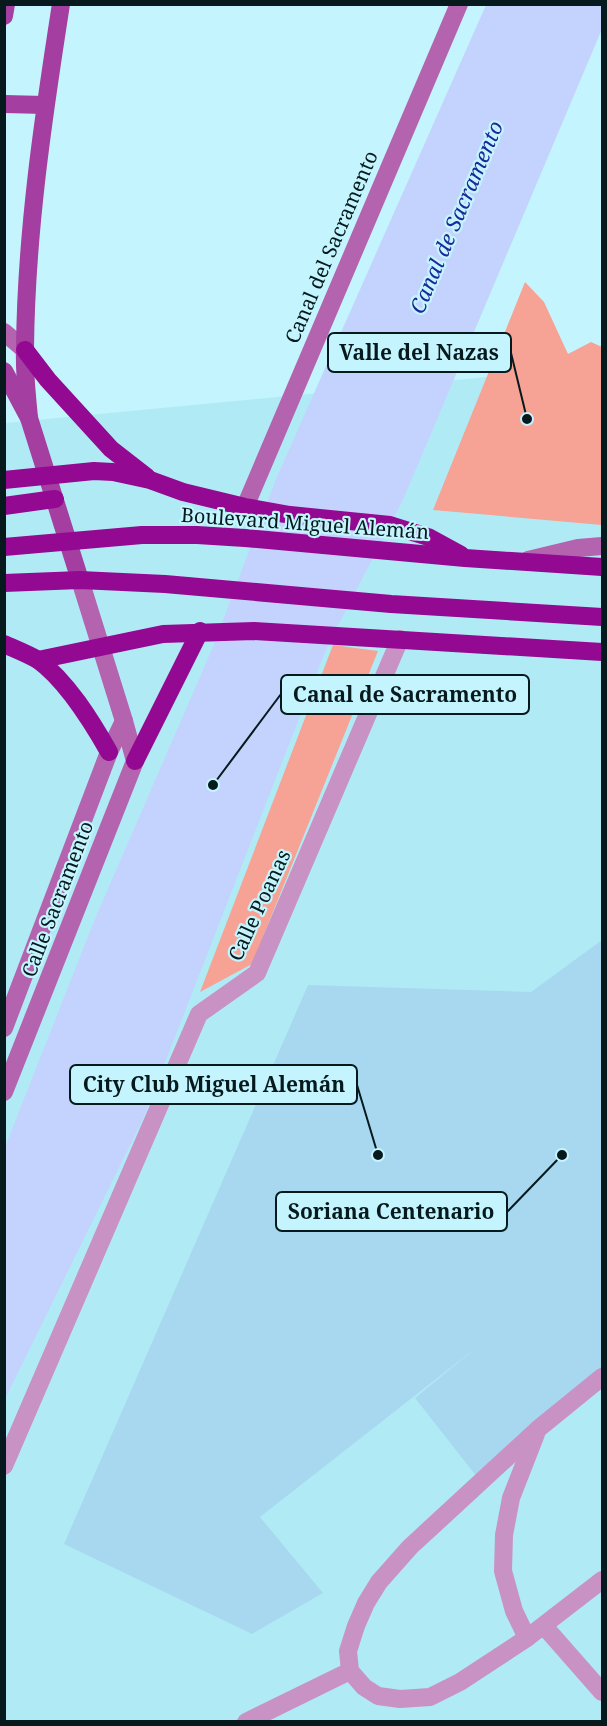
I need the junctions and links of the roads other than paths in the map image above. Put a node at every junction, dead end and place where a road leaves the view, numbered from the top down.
1 (6, 4) edge
2 (61, 4) edge
3 (459, 4) edge
4 (4, 16) edge
5 (4, 104) edge
6 (45, 105) junction
7 (4, 332) edge
8 (25, 350) junction
9 (4, 371) edge
10 (29, 418) junction
11 (47, 475) junction
12 (4, 480) edge
13 (150, 480) junction
14 (55, 499) junction
15 (4, 506) edge
16 (245, 507) junction
17 (68, 541) junction
18 (603, 546) edge
19 (4, 548) edge
20 (465, 558) junction
21 (519, 562) junction
22 (603, 567) edge
23 (80, 580) junction
24 (4, 583) edge
25 (603, 617) edge
26 (200, 631) junction
27 (400, 639) junction
28 (4, 644) edge
29 (101, 646) junction
30 (603, 652) edge
31 (38, 660) junction
32 (124, 721) junction
33 (109, 752) junction
34 (135, 761) junction
35 (4, 1028) edge
36 (4, 1092) edge
37 (603, 1377) edge
38 (538, 1429) junction
39 (4, 1466) edge
40 (603, 1580) edge
41 (544, 1626) junction
42 (527, 1638) junction
43 (350, 1671) junction
44 (603, 1692) edge
45 (246, 1722) edge

1 - 4 main road
2 - 6 main road
3 - 16 main road, Canal del Sacramento
5 - 6 main road
6 - 8 main road
7 - 8 main road
8 - 10 main road
8 - 13 highway
9 - 10 main road
10 - 11 main road
11 - 12 highway
11 - 13 highway
11 - 14 main road
13 - 16 highway
14 - 15 highway
14 - 17 main road
16 - 20 highway
17 - 19 highway, Boulevard Miguel Alemán
17 - 20 highway, Boulevard Miguel Alemán
17 - 23 main road
18 - 21 main road
20 - 21 highway, Boulevard Miguel Alemán
21 - 22 highway, Boulevard Miguel Alemán
23 - 24 highway
23 - 25 highway
23 - 29 main road
26 - 27 highway
26 - 29 highway
26 - 34 highway
27 - 30 highway
27 - 39 street, Calle Poanas
28 - 31 highway
29 - 31 highway
29 - 32 main road
31 - 33 highway
32 - 33 main road, Calle Sacramento
32 - 34 main road
33 - 35 main road, Calle Sacramento
34 - 36 main road, Calle Sacramento
37 - 38 street
38 - 42 street
38 - 43 street
40 - 41 street
41 - 42 street
41 - 44 street
42 - 43 street
43 - 45 street

